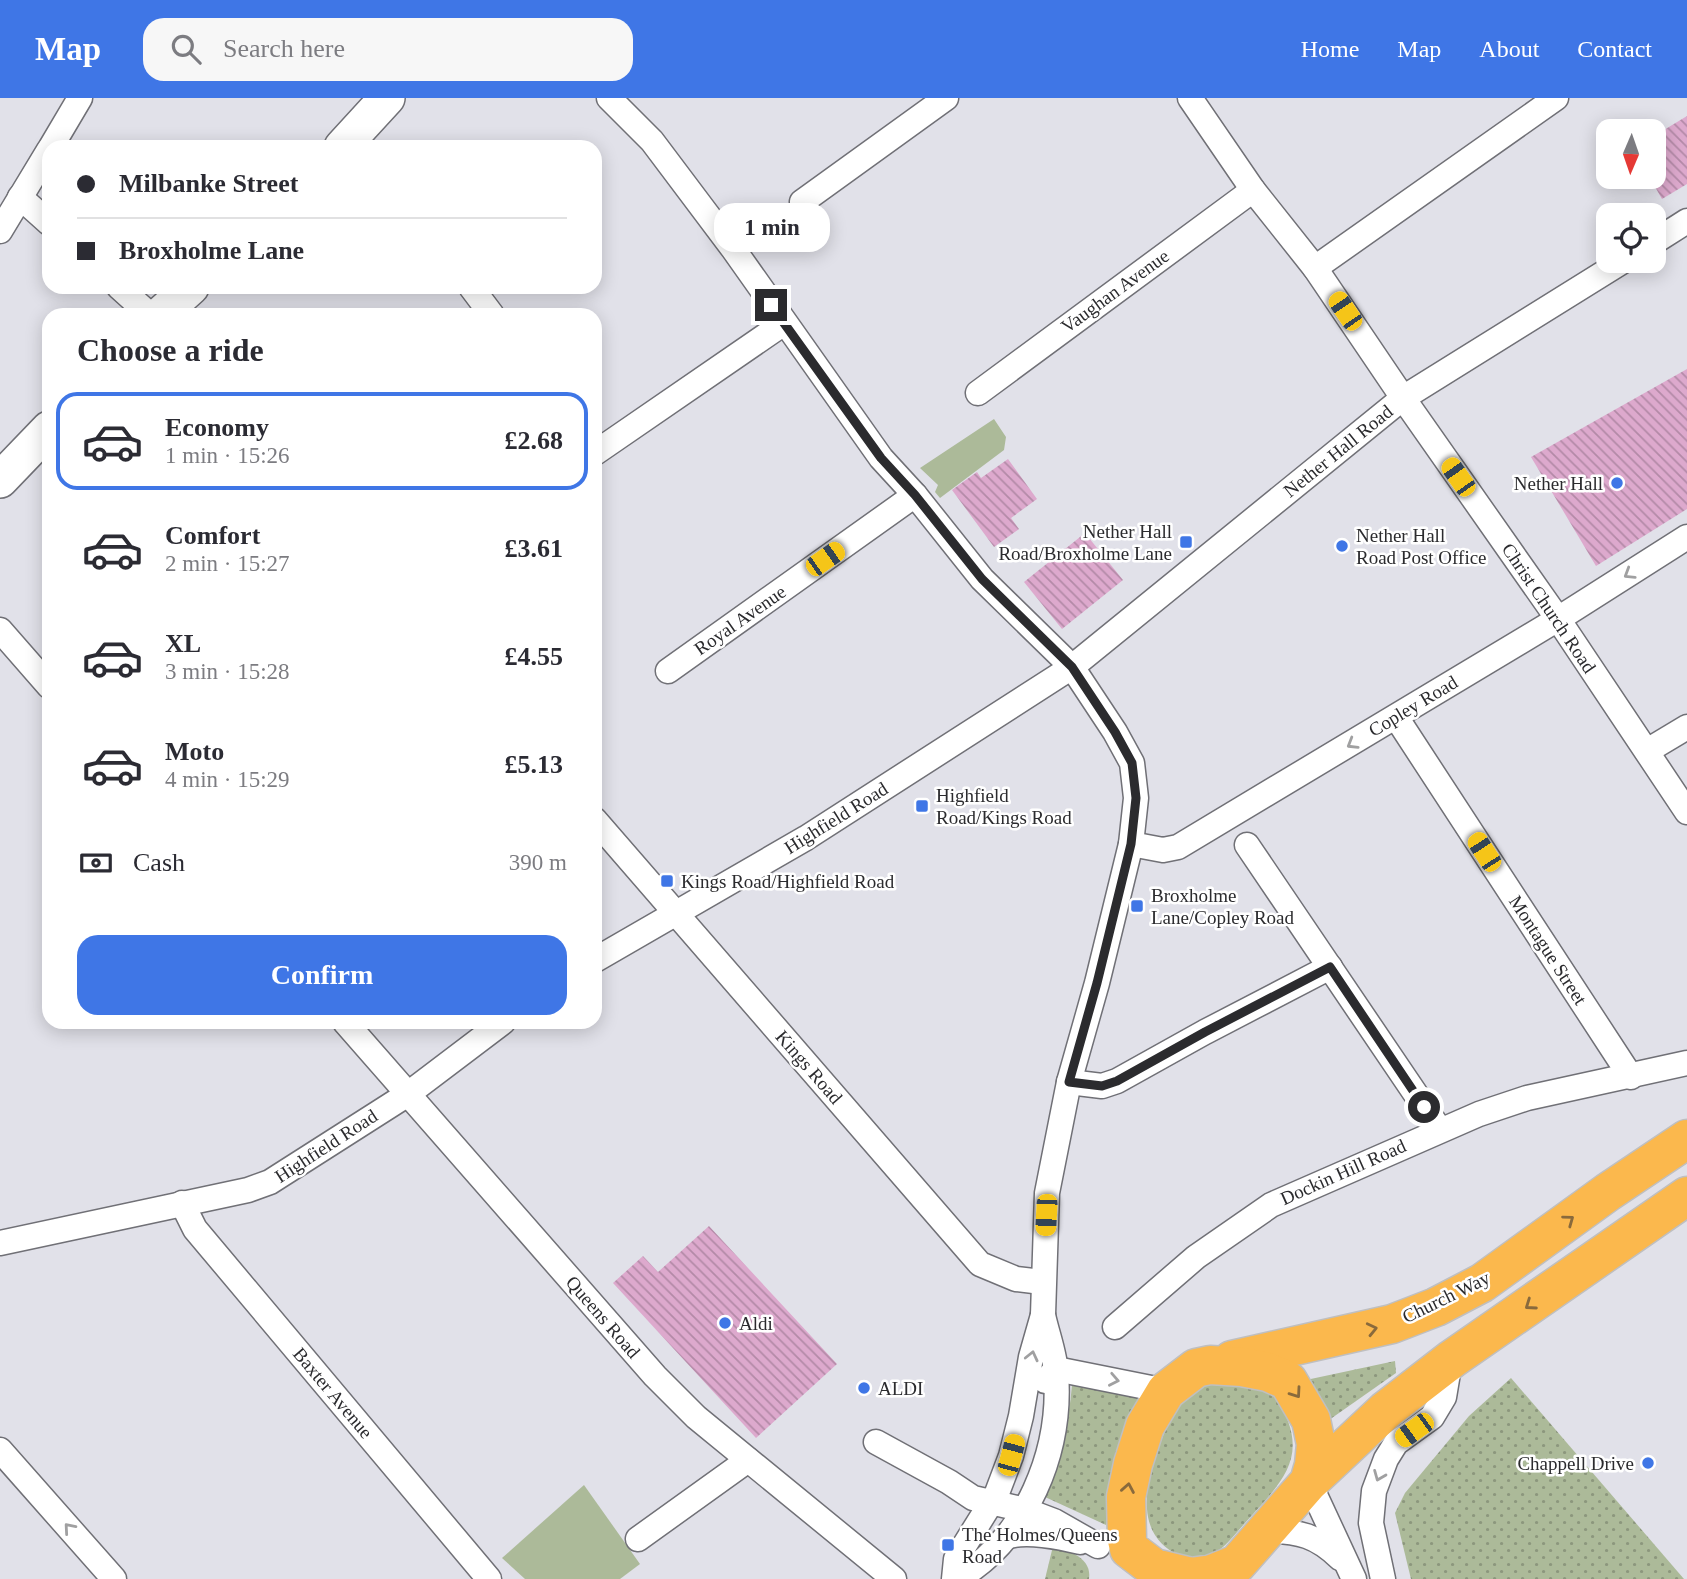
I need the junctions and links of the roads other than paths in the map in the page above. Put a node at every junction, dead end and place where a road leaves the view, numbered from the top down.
1 (80, 98) edge
2 (387, 98) edge
3 (609, 98) edge
4 (946, 98) edge
5 (1190, 98) edge
6 (1556, 98) edge
7 (55, 140) edge
8 (351, 140) edge
9 (42, 161) edge
10 (1253, 190) junction
11 (20, 197) junction
12 (802, 202) dead end
13 (42, 217) edge
14 (1687, 221) edge
15 (0, 231) edge
16 (1666, 234) edge
17 (1315, 268) junction
18 (1604, 273) edge
19 (127, 294) edge
20 (183, 294) edge
21 (142, 308) edge
22 (168, 308) edge
23 (784, 323) junction
24 (978, 393) dead end
25 (1402, 398) junction
26 (42, 436) edge
27 (602, 447) edge
28 (0, 480) edge
29 (915, 495) junction
30 (1687, 537) edge
31 (1558, 619) junction
32 (0, 630) edge
33 (1072, 667) junction
34 (668, 671) dead end
35 (42, 678) edge
36 (1395, 717) junction
37 (1687, 727) edge
38 (1647, 751) junction
39 (1687, 812) edge
40 (602, 828) edge
41 (1131, 844) junction
42 (1247, 845) dead end
43 (675, 912) junction
44 (602, 956) edge
45 (1330, 967) junction
46 (351, 1029) edge
47 (494, 1029) edge
48 (1687, 1063) edge
49 (1631, 1077) junction
50 (1069, 1082) junction
51 (408, 1094) junction
52 (1440, 1130) junction
53 (1687, 1139) edge
54 (1687, 1196) edge
55 (182, 1203) junction
56 (0, 1243) edge
57 (1042, 1282) junction
58 (1043, 1315) junction
59 (1115, 1327) dead end
60 (1450, 1361) junction
61 (1210, 1365) junction
62 (1056, 1369) junction
63 (1166, 1391) junction
64 (1021, 1416) junction
65 (876, 1441) dead end
66 (0, 1450) edge
67 (748, 1460) junction
68 (1309, 1482) junction
69 (993, 1498) junction
70 (1028, 1505) junction
71 (1268, 1530) junction
72 (1006, 1537) junction
73 (638, 1539) dead end
74 (1116, 1558) edge
75 (1350, 1571) edge
76 (1232, 1572) edge
77 (114, 1579) edge
78 (489, 1579) edge
79 (894, 1579) edge
80 (956, 1579) edge
81 (1383, 1579) edge

1 - 7 street
2 - 8 street
3 - 23 street
4 - 12 street
5 - 10 street, Christ Church Road
6 - 17 street
9 - 11 street
10 - 17 street, Christ Church Road
10 - 24 street, Vaughan Avenue
11 - 13 street
11 - 15 street
14 - 16 street
17 - 25 street, Christ Church Road
18 - 25 street, Nether Hall Road
19 - 21 street
20 - 22 street
23 - 27 street
23 - 29 street
25 - 31 street, Christ Church Road
25 - 33 street, Nether Hall Road
26 - 28 street
29 - 33 street
29 - 34 street, Royal Avenue
30 -> 31 street, Copley Road
31 - 36 street, Copley Road
31 - 38 street, Christ Church Road
32 - 35 street
33 - 41 street
33 - 43 street, Highfield Road
36 -> 41 street, Copley Road
36 - 49 street, Montague Street
37 - 38 street
38 - 39 street, Christ Church Road
40 - 43 street, Kings Road
41 - 50 street
42 - 45 street
43 - 44 street, Highfield Road
43 - 57 street, Kings Road
45 - 50 street
45 - 52 street
46 - 51 street, Queens Road
47 - 51 street, Highfield Road
48 - 49 street, Dockin Hill Road
49 - 52 street, Dockin Hill Road
50 - 57 street
51 - 55 street, Highfield Road
51 - 67 street, Queens Road
52 - 59 street, Dockin Hill Road
61 -> 53 highway, Church Way
54 -> 60 highway
55 - 56 street, Highfield Road
55 - 78 street, Baxter Avenue
57 - 58 street
58 - 62 street
64 -> 58 street
60 - 68 highway
60 -> 81 street
61 - 63 highway
61 -> 68 highway
62 -> 63 street
62 - 64 street
62 - 70 street
74 -> 63 highway
64 - 69 street
65 - 69 street
77 -> 66 street
67 - 73 street
67 - 79 street, Queens Road
68 - 71 highway
68 - 75 street
69 - 70 street
69 - 80 street
70 - 72 street
70 - 74 street
71 - 75 street
71 - 76 highway
72 - 74 street
72 - 80 street
74 - 76 highway

